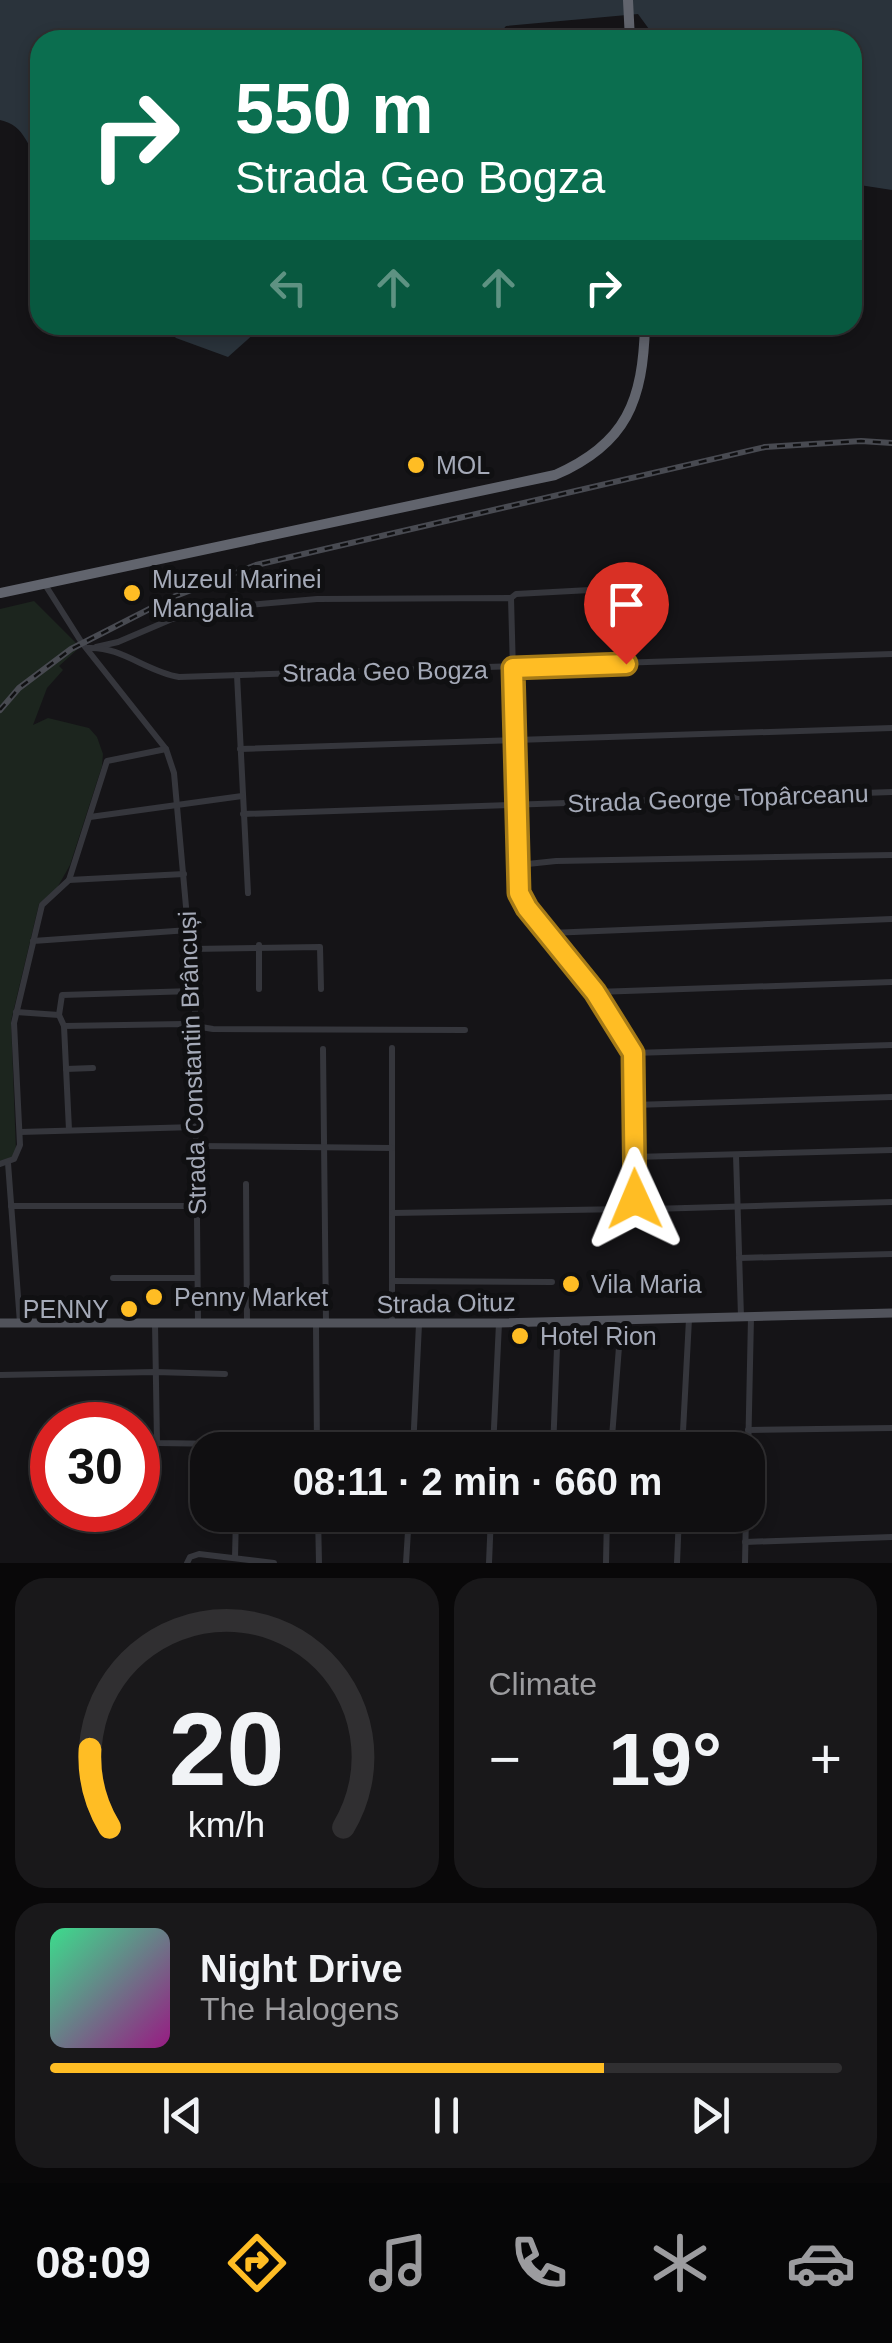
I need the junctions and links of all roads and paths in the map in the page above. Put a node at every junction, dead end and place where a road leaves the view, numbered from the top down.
1 (628, 0) edge
2 (630, 30) edge
3 (644, 335) edge
4 (44, 584) junction
5 (590, 590) dead end
6 (0, 593) edge
7 (511, 598) junction
8 (92, 648) junction
9 (892, 654) edge
10 (513, 668) junction
11 (237, 675) junction
12 (892, 728) edge
13 (515, 740) junction
14 (166, 749) junction
15 (240, 749) junction
16 (892, 792) edge
17 (242, 796) junction
18 (176, 804) junction
19 (516, 804) junction
20 (243, 814) junction
21 (90, 816) junction
22 (892, 855) edge
23 (518, 865) junction
24 (184, 874) junction
25 (69, 880) junction
26 (248, 894) dead end
27 (892, 919) edge
28 (189, 930) junction
29 (548, 934) junction
30 (33, 940) junction
31 (259, 945) junction
32 (190, 948) junction
33 (892, 982) edge
34 (259, 989) dead end
35 (194, 990) junction
36 (321, 990) dead end
37 (595, 992) junction
38 (15, 1012) junction
39 (59, 1015) junction
40 (195, 1024) junction
41 (64, 1026) junction
42 (465, 1030) dead end
43 (892, 1045) edge
44 (392, 1048) dead end
45 (323, 1049) dead end
46 (633, 1053) junction
47 (93, 1068) dead end
48 (66, 1069) junction
49 (892, 1097) edge
50 (633, 1105) junction
51 (195, 1127) junction
52 (69, 1130) junction
53 (20, 1132) junction
54 (196, 1146) junction
55 (325, 1147) junction
56 (392, 1148) junction
57 (892, 1150) edge
58 (736, 1155) junction
59 (634, 1157) junction
60 (4, 1164) edge
61 (246, 1184) dead end
62 (892, 1202) edge
63 (638, 1205) junction
64 (10, 1206) junction
65 (196, 1206) junction
66 (736, 1206) junction
67 (392, 1213) junction
68 (892, 1254) edge
69 (739, 1258) junction
70 (113, 1278) dead end
71 (197, 1278) junction
72 (392, 1280) junction
73 (552, 1282) dead end
74 (892, 1313) edge
75 (746, 1317) junction
76 (688, 1319) junction
77 (621, 1321) junction
78 (558, 1322) junction
79 (0, 1323) edge
80 (20, 1323) junction
81 (155, 1323) junction
82 (198, 1323) junction
83 (499, 1323) junction
84 (247, 1324) junction
85 (392, 1324) junction
86 (419, 1324) junction
87 (321, 1325) junction
88 (156, 1372) junction
89 (225, 1374) dead end
90 (0, 1375) edge
91 (892, 1428) edge
92 (748, 1430) joint
93 (318, 1432) edge
94 (414, 1432) edge
95 (494, 1432) edge
96 (554, 1432) edge
97 (612, 1432) edge
98 (683, 1432) edge
99 (190, 1445) edge
100 (236, 1532) edge
101 (318, 1532) edge
102 (408, 1532) edge
103 (491, 1532) edge
104 (607, 1532) edge
105 (679, 1532) edge
106 (745, 1532) edge
107 (892, 1536) edge
108 (745, 1542) junction
109 (235, 1558) junction
110 (187, 1563) edge
111 (274, 1563) edge
112 (318, 1563) edge
113 (406, 1563) edge
114 (490, 1563) edge
115 (606, 1563) edge
116 (677, 1563) edge
117 (745, 1563) edge

1 - 2 highway
3 - 4 highway
4 - 6 highway
4 - 8 street
5 - 7 street
7 - 8 street
7 - 10 street
8 - 11 street, Strada Geo Bogza
8 - 14 street
9 - 10 street, Strada Geo Bogza
10 - 11 street, Strada Geo Bogza
10 - 13 street
11 - 15 street
12 - 13 street
13 - 15 street
13 - 19 street
14 - 18 street, Strada Constantin Brâncuși
14 - 21 street
15 - 17 street
16 - 19 street, Strada George Topârceanu
17 - 18 street
17 - 20 street
18 - 21 street
18 - 24 street, Strada Constantin Brâncuși
19 - 20 street, Strada George Topârceanu
19 - 23 street
20 - 26 street
21 - 25 street
22 - 23 street
23 - 29 street
24 - 25 street
24 - 28 street, Strada Constantin Brâncuși
25 - 30 street
27 - 29 street
28 - 30 street
28 - 32 street, Strada Constantin Brâncuși
29 - 37 street
30 - 38 street
31 - 32 street
31 - 34 street
31 - 36 street
32 - 35 street, Strada Constantin Brâncuși
33 - 37 street
35 - 39 street
35 - 40 street, Strada Constantin Brâncuși
37 - 46 street
38 - 39 street
38 - 53 street
39 - 41 street
40 - 41 street
40 - 42 street
40 - 51 street, Strada Constantin Brâncuși
41 - 48 street
43 - 46 street
44 - 56 street
45 - 55 street
46 - 50 street
47 - 48 street
48 - 52 street
49 - 50 street
50 - 59 street
51 - 52 street
51 - 54 street, Strada Constantin Brâncuși
52 - 53 street
53 - 60 street
54 - 55 street
54 - 65 street, Strada Constantin Brâncuși
55 - 56 street
55 - 87 street
56 - 67 street
57 - 58 street
58 - 59 street
58 - 66 street
59 - 63 street
60 - 64 street
61 - 84 street
62 - 66 street
63 - 66 street
63 - 67 street
64 - 65 street
64 - 80 street
65 - 71 street, Strada Constantin Brâncuși
66 - 69 street
67 - 72 street
68 - 69 street
69 - 75 street
70 - 71 street
71 - 82 street, Strada Constantin Brâncuși
72 - 73 street
72 - 85 street
74 - 75 main road, Strada Oituz
75 - 76 main road, Strada Oituz
75 - 92 street
76 - 77 main road, Strada Oituz
76 - 98 street
77 - 78 main road, Strada Oituz
77 - 97 street
78 - 83 main road, Strada Oituz
78 - 96 street
79 - 80 main road, Strada Oituz
80 - 81 main road, Strada Oituz
81 - 82 main road, Strada Oituz
81 - 88 street
82 - 84 main road, Strada Oituz
83 - 86 main road, Strada Oituz
83 - 95 street
84 - 87 main road, Strada Oituz
85 - 86 main road, Strada Oituz
85 - 87 main road, Strada Oituz
86 - 94 street
87 - 93 street
88 - 89 street
88 - 90 street
88 - 99 street
91 - 92 street
100 - 109 street
101 - 112 street
102 - 113 street
103 - 114 street
104 - 115 street
105 - 116 street
106 - 108 street
107 - 108 street
108 - 117 street
109 - 110 street
109 - 111 street

